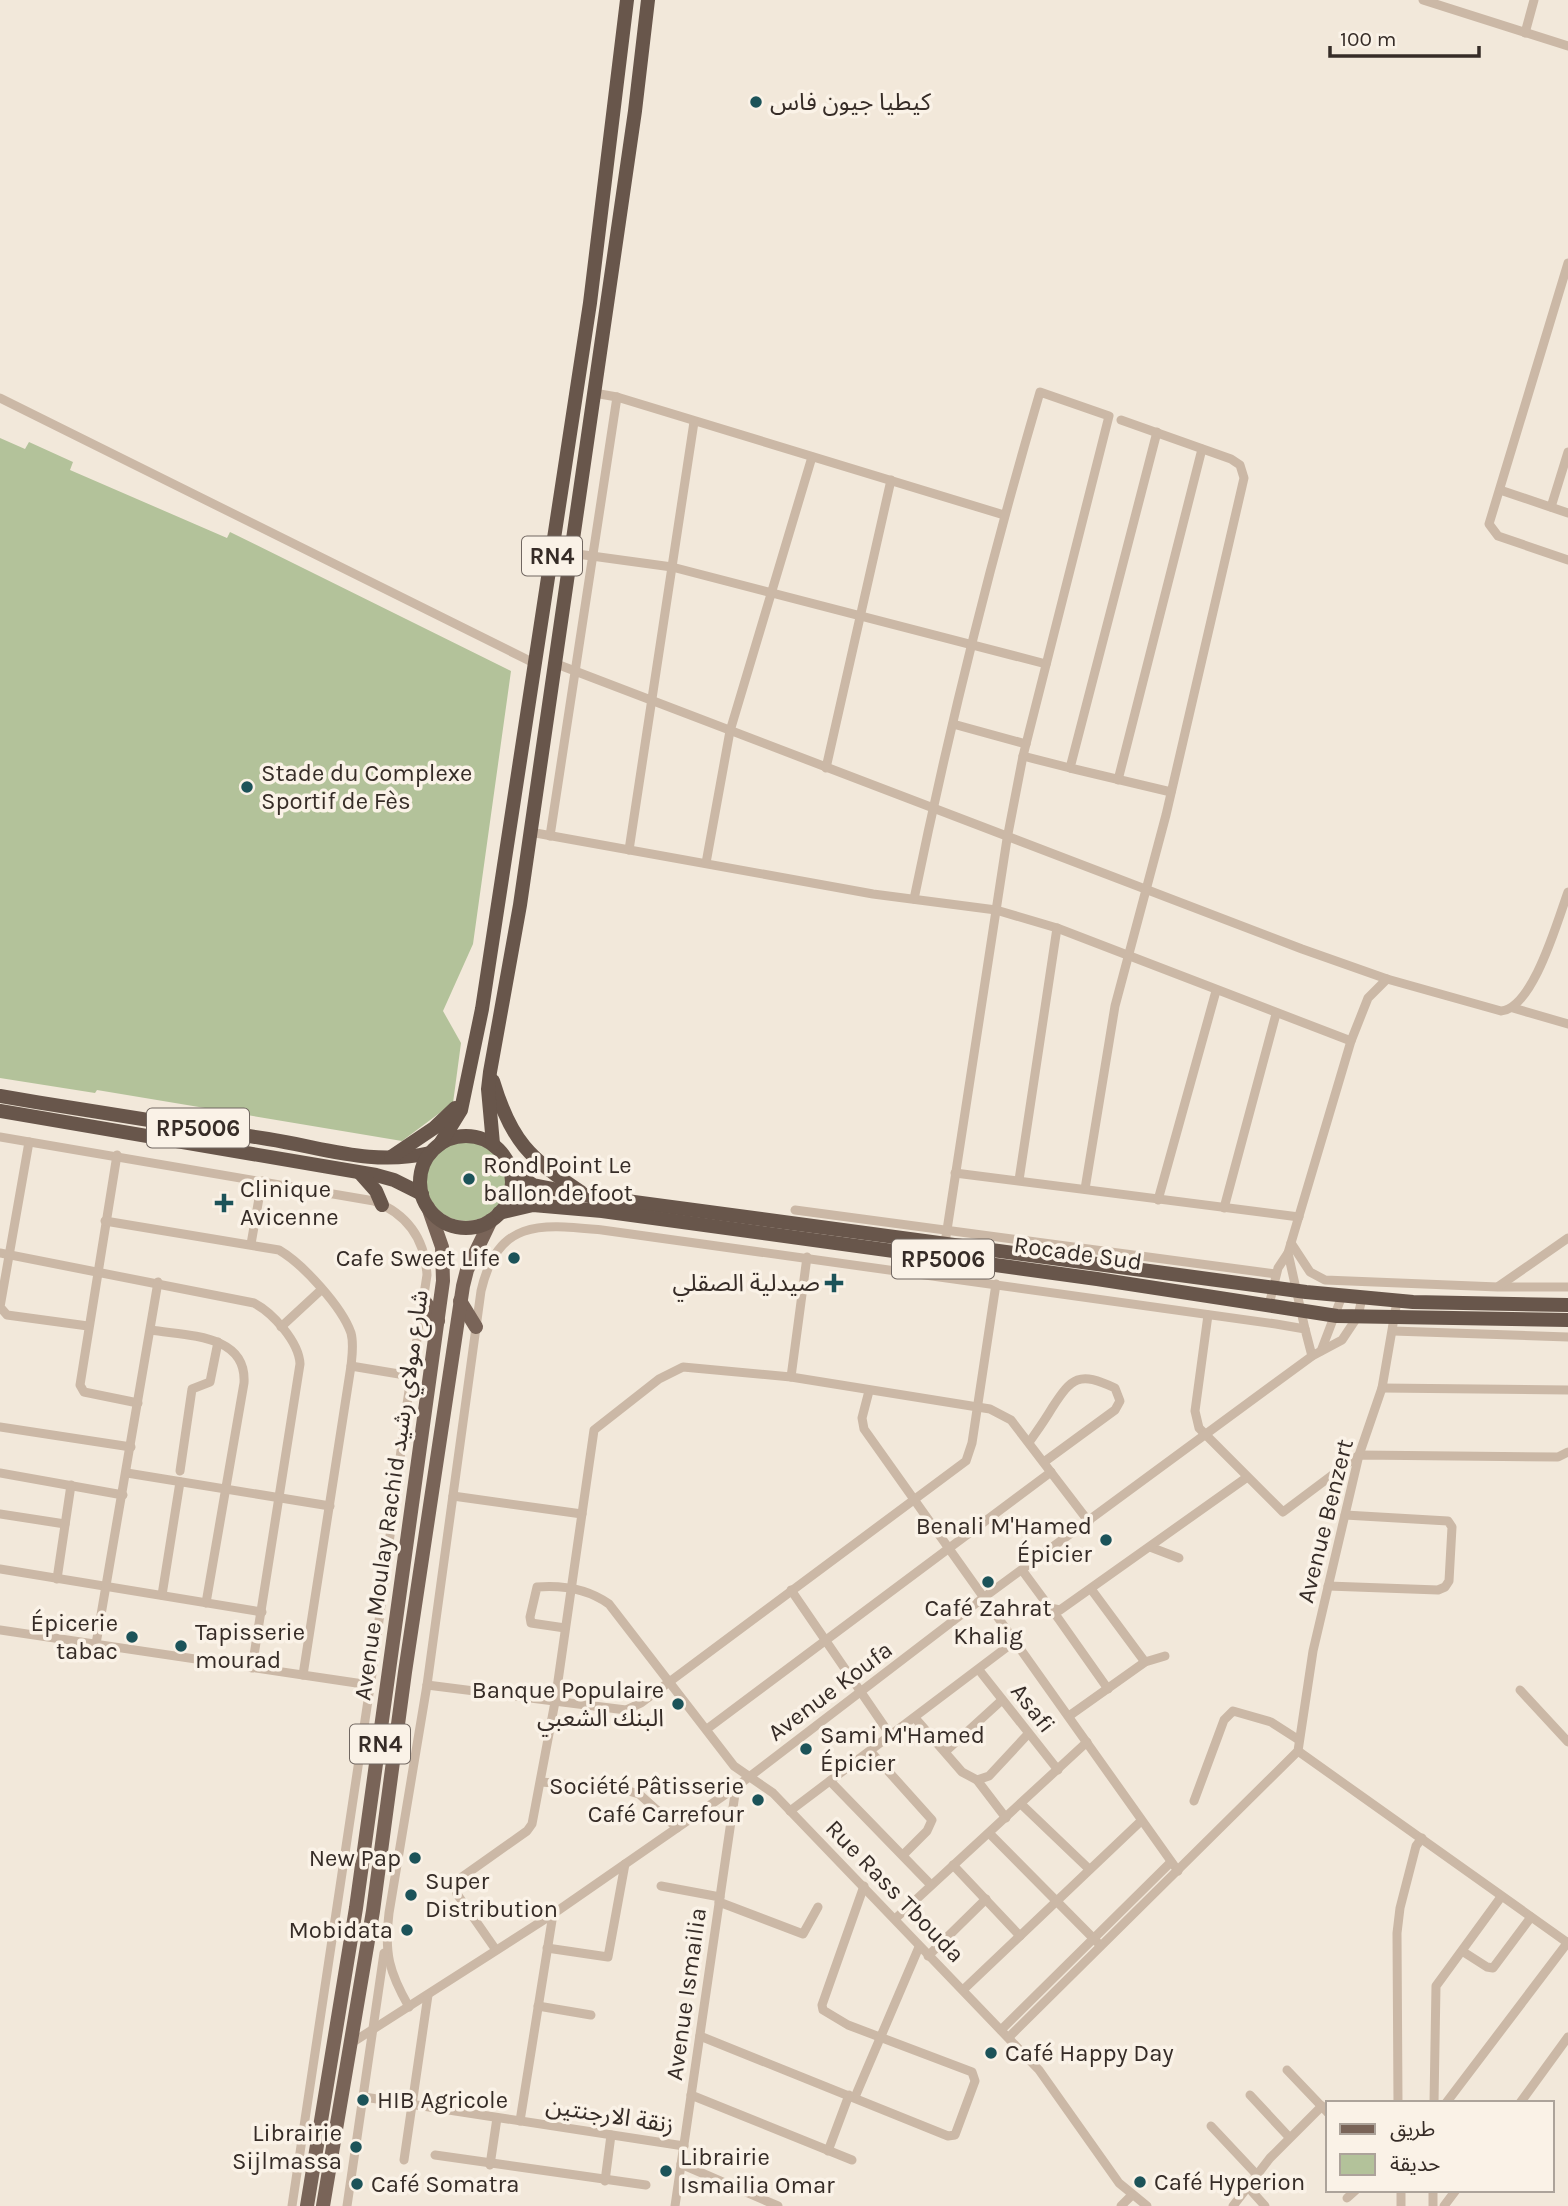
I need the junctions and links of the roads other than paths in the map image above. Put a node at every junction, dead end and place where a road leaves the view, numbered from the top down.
1 (627, 0) edge
2 (648, 0) edge
3 (1423, 0) edge
4 (1534, 0) edge
5 (1443, 3) edge
6 (1568, 32) edge
7 (1525, 33) junction
8 (1566, 45) edge
9 (1568, 263) edge
10 (1564, 295) edge
11 (594, 393) junction
12 (617, 397) junction
13 (0, 398) edge
14 (1121, 420) dead end
15 (694, 422) junction
16 (1157, 432) junction
17 (1202, 449) junction
18 (1568, 452) edge
19 (812, 457) junction
20 (891, 480) junction
21 (1500, 490) junction
22 (1551, 507) junction
23 (1568, 513) edge
24 (1004, 515) junction
25 (570, 553) junction
26 (594, 556) junction
27 (1568, 560) edge
28 (671, 567) junction
29 (771, 594) junction
30 (859, 617) junction
31 (971, 646) junction
32 (554, 663) junction
33 (536, 664) junction
34 (1046, 664) junction
35 (576, 672) junction
36 (652, 701) junction
37 (953, 724) junction
38 (730, 731) junction
39 (1026, 744) junction
40 (1023, 756) junction
41 (826, 768) junction
42 (1070, 768) junction
43 (1118, 780) junction
44 (1171, 792) junction
45 (933, 809) junction
46 (530, 832) junction
47 (550, 836) junction
48 (1007, 839) junction
49 (629, 850) junction
50 (706, 863) junction
51 (1146, 891) junction
52 (1568, 892) edge
53 (914, 899) junction
54 (996, 910) junction
55 (1057, 928) junction
56 (1128, 956) junction
57 (1387, 979) junction
58 (1216, 991) junction
59 (1513, 1008) junction
60 (1276, 1014) junction
61 (1568, 1024) edge
62 (1351, 1041) junction
63 (490, 1072) junction
64 (466, 1093) junction
65 (0, 1096) edge
66 (0, 1111) edge
67 (0, 1137) edge
68 (29, 1142) junction
69 (493, 1144) junction
70 (435, 1148) junction
71 (117, 1155) junction
72 (387, 1160) junction
73 (511, 1171) junction
74 (360, 1173) junction
75 (955, 1173) junction
76 (1019, 1180) junction
77 (261, 1181) junction
78 (1085, 1189) junction
79 (589, 1196) junction
80 (425, 1200) junction
81 (1158, 1200) junction
82 (382, 1205) junction
83 (570, 1207) junction
84 (1224, 1208) junction
85 (796, 1210) dead end
86 (621, 1214) junction
87 (495, 1217) junction
88 (1299, 1217) junction
89 (105, 1221) junction
90 (571, 1227) junction
91 (947, 1228) junction
92 (620, 1233) junction
93 (1568, 1238) edge
94 (944, 1243) junction
95 (251, 1244) junction
96 (1290, 1248) junction
97 (4, 1254) edge
98 (807, 1257) junction
99 (98, 1270) junction
100 (1274, 1280) junction
101 (158, 1282) junction
102 (996, 1284) junction
103 (1467, 1286) junction
104 (1498, 1287) junction
105 (1568, 1287) edge
106 (321, 1290) junction
107 (1297, 1290) junction
108 (1342, 1296) junction
109 (1362, 1298) junction
110 (423, 1299) junction
111 (460, 1301) junction
112 (1460, 1303) junction
113 (1269, 1305) junction
114 (1568, 1306) edge
115 (1396, 1308) junction
116 (1300, 1310) junction
117 (1208, 1315) junction
118 (1337, 1316) junction
119 (1358, 1316) junction
120 (1568, 1320) edge
121 (438, 1321) junction
122 (88, 1326) junction
123 (476, 1326) junction
124 (281, 1327) junction
125 (1305, 1329) junction
126 (151, 1330) junction
127 (1393, 1331) junction
128 (1568, 1337) edge
129 (218, 1342) junction
130 (1321, 1351) junction
131 (1312, 1356) junction
132 (351, 1366) junction
133 (411, 1376) junction
134 (791, 1377) junction
135 (1382, 1388) junction
136 (1568, 1390) edge
137 (869, 1391) junction
138 (138, 1403) junction
139 (976, 1408) junction
140 (0, 1427) edge
141 (1205, 1437) junction
142 (1030, 1441) junction
143 (131, 1447) junction
144 (1568, 1452) edge
145 (1359, 1455) junction
146 (1044, 1462) junction
147 (180, 1471) dead end
148 (1051, 1472) junction
149 (0, 1473) edge
150 (127, 1473) junction
151 (1246, 1478) junction
152 (180, 1482) junction
153 (71, 1485) junction
154 (227, 1490) junction
155 (123, 1495) junction
156 (453, 1496) junction
157 (282, 1497) junction
158 (912, 1500) junction
159 (330, 1506) junction
160 (0, 1514) edge
161 (582, 1514) junction
162 (1345, 1515) junction
163 (1089, 1522) junction
164 (65, 1524) junction
165 (1150, 1547) junction
166 (947, 1548) junction
167 (1179, 1558) dead end
168 (0, 1569) edge
169 (1022, 1570) junction
170 (57, 1579) junction
171 (1328, 1586) junction
172 (108, 1587) junction
173 (571, 1588) junction
174 (1091, 1589) junction
175 (791, 1590) junction
176 (162, 1595) junction
177 (983, 1598) junction
178 (206, 1603) junction
179 (1054, 1611) junction
180 (262, 1612) junction
181 (565, 1629) junction
182 (0, 1630) edge
183 (825, 1639) junction
184 (1015, 1641) junction
185 (96, 1644) junction
186 (1166, 1656) dead end
187 (1145, 1662) junction
188 (252, 1668) junction
189 (979, 1670) junction
190 (303, 1675) junction
191 (671, 1680) junction
192 (370, 1685) junction
193 (427, 1685) junction
194 (1108, 1689) junction
195 (1520, 1690) dead end
196 (861, 1693) junction
197 (1002, 1700) junction
198 (555, 1702) junction
199 (1069, 1716) junction
200 (915, 1718) junction
201 (707, 1729) junction
202 (1028, 1734) junction
203 (891, 1736) junction
204 (1299, 1740) junction
205 (1087, 1742) junction
206 (1568, 1742) edge
207 (1298, 1751) junction
208 (871, 1752) junction
209 (945, 1752) junction
210 (1058, 1770) junction
211 (749, 1777) junction
212 (977, 1780) junction
213 (830, 1781) junction
214 (542, 1782) junction
215 (736, 1787) junction
216 (1194, 1801) dead end
217 (1021, 1804) junction
218 (790, 1811) junction
219 (1006, 1818) junction
220 (1141, 1821) junction
221 (677, 1828) junction
222 (990, 1834) junction
223 (1422, 1838) junction
224 (903, 1855) junction
225 (1171, 1862) junction
226 (625, 1864) junction
227 (953, 1865) junction
228 (1088, 1869) junction
229 (1178, 1871) junction
230 (931, 1885) junction
231 (661, 1886) dead end
232 (864, 1886) junction
233 (1501, 1897) junction
234 (720, 1899) junction
235 (986, 1899) junction
236 (1057, 1900) junction
237 (817, 1907) dead end
238 (553, 1914) junction
239 (1531, 1917) junction
240 (895, 1919) junction
241 (1020, 1936) junction
242 (1098, 1943) junction
243 (1568, 1943) edge
244 (385, 1944) junction
245 (919, 1947) junction
246 (547, 1948) junction
247 (496, 1950) junction
248 (1462, 1951) junction
249 (928, 1956) junction
250 (963, 1990) junction
251 (428, 1995) junction
252 (538, 2006) junction
253 (409, 2007) junction
254 (592, 2015) dead end
255 (1001, 2030) junction
256 (374, 2031) junction
257 (700, 2036) junction
258 (879, 2036) junction
259 (1568, 2037) edge
260 (1009, 2038) junction
261 (349, 2045) junction
262 (1287, 2070) dead end
263 (691, 2095) junction
264 (1250, 2095) dead end
265 (364, 2096) junction
266 (852, 2096) junction
267 (1396, 2101) edge
268 (1434, 2101) edge
269 (1448, 2101) edge
270 (1521, 2101) edge
271 (412, 2104) junction
272 (1325, 2110) edge
273 (497, 2118) junction
274 (520, 2121) junction
275 (1211, 2126) dead end
276 (611, 2135) junction
277 (1289, 2137) junction
278 (684, 2146) junction
279 (828, 2151) junction
280 (435, 2155) dead end
281 (404, 2160) dead end
282 (852, 2160) dead end
283 (681, 2164) junction
284 (490, 2165) junction
285 (1257, 2175) junction
286 (604, 2181) junction
287 (646, 2185) dead end
288 (1248, 2187) junction
289 (1354, 2192) edge
290 (1131, 2196) junction
291 (1348, 2198) dead end
292 (292, 2206) edge
293 (307, 2206) edge
294 (323, 2206) edge
295 (350, 2206) edge
296 (675, 2206) edge
297 (778, 2206) edge
298 (1121, 2206) edge
299 (1147, 2206) edge
300 (1233, 2206) edge
301 (1265, 2206) edge

1 - 33 highway, RN4
2 - 11 highway, RN4
3 - 5 street
4 - 7 street
5 - 7 street
6 - 8 street
7 - 8 street
9 - 10 street
10 - 21 street
11 - 12 street
11 - 25 highway, RN4
12 - 15 street
12 - 26 street
13 - 33 street
14 - 16 street
15 - 19 street
15 - 28 street
16 - 17 street
16 - 42 street
17 - 43 street
17 - 44 street
18 - 22 street
19 - 20 street
19 - 29 street
20 - 24 street
20 - 30 street
21 - 22 street
21 - 27 street
22 - 23 street
24 - 31 street
24 - 34 street
25 - 26 street
25 - 32 highway, RN4
26 - 28 street
26 - 35 street
28 - 29 street
28 - 36 street
29 - 30 street
29 - 38 street
30 - 31 street
30 - 41 street
31 - 34 street
31 - 37 street
32 - 35 street
32 - 46 highway, RN4
33 - 64 highway, RN4
34 - 39 street
35 - 36 street
35 - 47 street
36 - 38 street
36 - 49 street
37 - 39 street
37 - 45 street
38 - 41 street
38 - 50 street
39 - 40 street
40 - 42 street
40 - 48 street
41 - 45 street
42 - 43 street
43 - 44 street
44 - 51 street
45 - 48 street
45 - 53 street
46 - 47 street
46 - 63 highway, RN4
47 - 49 street
48 - 51 street
48 - 54 street
49 - 50 street
50 - 53 street
51 - 56 street
51 - 57 street
52 - 59 street
53 - 54 street
54 - 55 street
54 - 75 street
55 - 56 street
55 - 76 street
56 - 58 street
56 - 78 street
57 - 59 street
57 - 62 street
58 - 60 street
58 - 81 street
59 - 61 street
60 - 62 street
60 - 84 street
62 - 88 street
63 - 69 highway, RN4
63 - 79 highway
64 - 70 highway, RN4
64 - 72 highway
65 - 72 highway, RP5006
66 - 74 highway, RP5006
67 - 68 street
68 - 71 street
68 - 97 street
69 - 70 highway
69 - 73 highway, RN4
70 - 72 highway, RP5006
70 - 80 highway, RN4
71 - 77 street
71 - 89 street
73 - 79 highway, Rocade Sud / RP5006
73 - 87 highway, RN4
74 - 80 highway, RP5006
74 - 82 highway
75 - 76 street
75 - 91 street
76 - 78 street
77 - 82 street
77 - 95 street
78 - 81 street
79 - 94 highway, Rocade Sud / RP5006
80 - 87 highway
80 - 121 main road, Avenue Moulay Rachid شارع مولاي رشيد / RN4
81 - 84 street
82 - 110 street
83 - 86 highway, Rocade Sud / RP5006
83 - 87 highway, Rocade Sud / RP5006
83 - 90 street
84 - 88 street
85 - 91 street
86 - 92 street
86 - 113 highway, Rocade Sud / RP5006
87 - 111 main road, Avenue Moulay Rachid شارع مولاي رشيد / RN4
88 - 96 street
89 - 95 street
89 - 99 street
90 - 92 street
90 - 123 street
91 - 94 street
91 - 100 street
92 - 98 street
93 - 104 street
94 - 100 highway, Rocade Sud / RP5006
95 - 106 street
96 - 100 street
96 - 103 street
96 - 107 street
97 - 99 street
97 - 122 street
98 - 102 street
98 - 134 street
99 - 101 street
99 - 122 street
100 - 107 highway, Rocade Sud / RP5006
100 - 113 street
101 - 124 street
101 - 126 street
102 - 117 street
102 - 139 street
103 - 104 street
103 - 112 street
104 - 105 street
106 - 124 street
106 - 132 street
107 - 108 highway, Rocade Sud / RP5006
107 - 116 street
108 - 109 highway, Rocade Sud / RP5006
108 - 118 street
109 - 115 highway, Rocade Sud / RP5006
109 - 119 street, Avenue Koufa
110 - 121 main road
110 - 133 street
111 - 123 main road
111 - 261 main road, Avenue Moulay Rachid شارع مولاي رشيد / RN4
112 - 114 highway, Rocade Sud / RP5006
112 - 115 highway, Rocade Sud / RP5006
113 - 116 highway, Rocade Sud / RP5006
115 - 119 highway, Rocade Sud / RP5006
115 - 120 highway, Rocade Sud / RP5006
115 - 127 street, Avenue Benzert
116 - 118 highway, Rocade Sud / RP5006
116 - 125 street
117 - 125 street
117 - 141 street
118 - 119 highway, Rocade Sud / RP5006
118 - 130 street
119 - 130 street, Avenue Koufa
121 - 293 main road, Avenue Moulay Rachid شارع مولاي رشيد / RN4
122 - 138 street
123 - 156 street
124 - 157 street
125 - 131 street
126 - 129 street
126 - 138 street
127 - 128 street
127 - 135 street, Avenue Benzert
129 - 147 street
129 - 154 street
130 - 131 street, Avenue Koufa
131 - 141 street, Avenue Koufa
132 - 133 street
132 - 159 street
133 - 192 street
134 - 137 street
134 - 161 street
135 - 136 street
135 - 145 street, Avenue Benzert
137 - 139 street
137 - 158 street
138 - 143 street
139 - 142 street
139 - 158 street
140 - 143 street
141 - 151 street
141 - 163 street, Avenue Koufa
142 - 146 street
142 - 146 street
143 - 150 street
144 - 145 street
145 - 151 street
145 - 162 street, Avenue Benzert
146 - 148 street
148 - 163 street
148 - 166 street
149 - 153 street
150 - 152 street
150 - 155 street
151 - 165 street
152 - 154 street
152 - 176 street
153 - 155 street
153 - 164 street
154 - 157 street
154 - 178 street
155 - 172 street
156 - 161 street
156 - 193 street
157 - 159 street
157 - 180 street
158 - 166 street
158 - 175 street
159 - 190 street
160 - 164 street
161 - 173 street
162 - 171 street, Avenue Benzert
162 - 171 street
163 - 169 street, Avenue Koufa
164 - 170 street
165 - 167 street
165 - 174 street
166 - 177 street
166 - 183 street
168 - 170 street
169 - 177 street, Avenue Koufa
169 - 179 street
170 - 172 street
171 - 204 street, Avenue Benzert
172 - 176 street
172 - 185 street
173 - 181 street
173 - 181 street
173 - 191 street, Rue Rass Tbouda
174 - 179 street
174 - 187 street
175 - 183 street
175 - 191 street
176 - 178 street
177 - 184 street
177 - 196 street, Avenue Koufa
178 - 180 street
179 - 194 street
180 - 188 street
181 - 198 street
182 - 185 street
183 - 196 street
183 - 201 street
184 - 189 street
184 - 199 street
185 - 188 street
186 - 187 street
187 - 194 street
188 - 190 street
189 - 197 street, Asafi
189 - 200 street
190 - 192 street
191 - 198 street
191 - 201 street, Rue Rass Tbouda
192 - 292 street
193 - 198 street
193 - 244 street
194 - 199 street
195 - 206 street
196 - 203 street
196 - 211 street, Avenue Koufa
197 - 202 street, Asafi
197 - 209 street
198 - 214 street
199 - 205 street
200 - 203 street
200 - 209 street
201 - 211 street, Rue Rass Tbouda
202 - 210 street, Asafi
202 - 212 street
203 - 208 street
204 - 207 street, Avenue Benzert
204 - 216 street
205 - 210 street
205 - 220 street
207 - 223 street
207 - 229 street
208 - 213 street
208 - 224 street
209 - 212 street
210 - 217 street
211 - 215 street, Avenue Koufa
211 - 218 street, Rue Rass Tbouda
212 - 219 street
213 - 218 street
213 - 224 street
214 - 221 street
214 - 247 street
215 - 221 street, Avenue Koufa
215 - 234 street, Avenue Ismailia
217 - 219 street
217 - 228 street
218 - 232 street, Rue Rass Tbouda
219 - 222 street
220 - 225 street
220 - 228 street
221 - 226 street, Avenue Koufa
222 - 227 street
222 - 236 street
223 - 233 street
223 - 267 street
224 - 230 street
225 - 229 street
225 - 242 street
226 - 238 street, Avenue Koufa
226 - 246 street
227 - 230 street
227 - 235 street
228 - 236 street
229 - 242 street
230 - 240 street
231 - 234 street
232 - 240 street, Rue Rass Tbouda
232 - 258 street
233 - 239 street
233 - 248 street
234 - 237 street
234 - 257 street, Avenue Ismailia
235 - 241 street
235 - 249 street
236 - 241 street
236 - 242 street
238 - 246 street
238 - 247 street, Avenue Koufa
239 - 243 street
239 - 248 street
240 - 245 street, Rue Rass Tbouda
241 - 250 street
242 - 255 street
242 - 260 street
243 - 269 street
244 - 253 street
244 - 256 street
245 - 249 street, Rue Rass Tbouda
245 - 258 street
246 - 252 street
247 - 251 street, Avenue Koufa
248 - 268 street
249 - 250 street, Rue Rass Tbouda
250 - 255 street, Rue Rass Tbouda
251 - 253 street, Avenue Koufa
251 - 271 street
252 - 254 street
252 - 274 street
253 - 256 street, Avenue Koufa
255 - 260 street, Rue Rass Tbouda
256 - 261 street, Avenue Koufa
256 - 265 street
257 - 263 street, Avenue Ismailia
257 - 266 street
258 - 266 street
258 - 266 street
259 - 270 street
260 - 290 street, Rue Rass Tbouda
261 - 294 main road, Avenue Moulay Rachid شارع مولاي رشيد / RN4
262 - 272 street
263 - 278 street, Avenue Ismailia
263 - 279 street
264 - 277 street
265 - 271 street, زنقة الارجنتين
265 - 295 street
266 - 279 street
271 - 273 street, زنقة الارجنتين
271 - 281 street
272 - 277 street
273 - 274 street, زنقة الارجنتين
273 - 284 street
274 - 276 street, زنقة الارجنتين
275 - 285 street
276 - 278 street, زنقة الارجنتين
276 - 286 street
277 - 285 street
278 - 283 street, Avenue Ismailia
279 - 282 street
280 - 284 street
283 - 296 street, Avenue Ismailia
283 - 297 street
284 - 286 street
285 - 288 street
286 - 287 street
288 - 300 street
288 - 301 street
289 - 291 street
290 - 298 street
290 - 299 street, Rue Rass Tbouda

